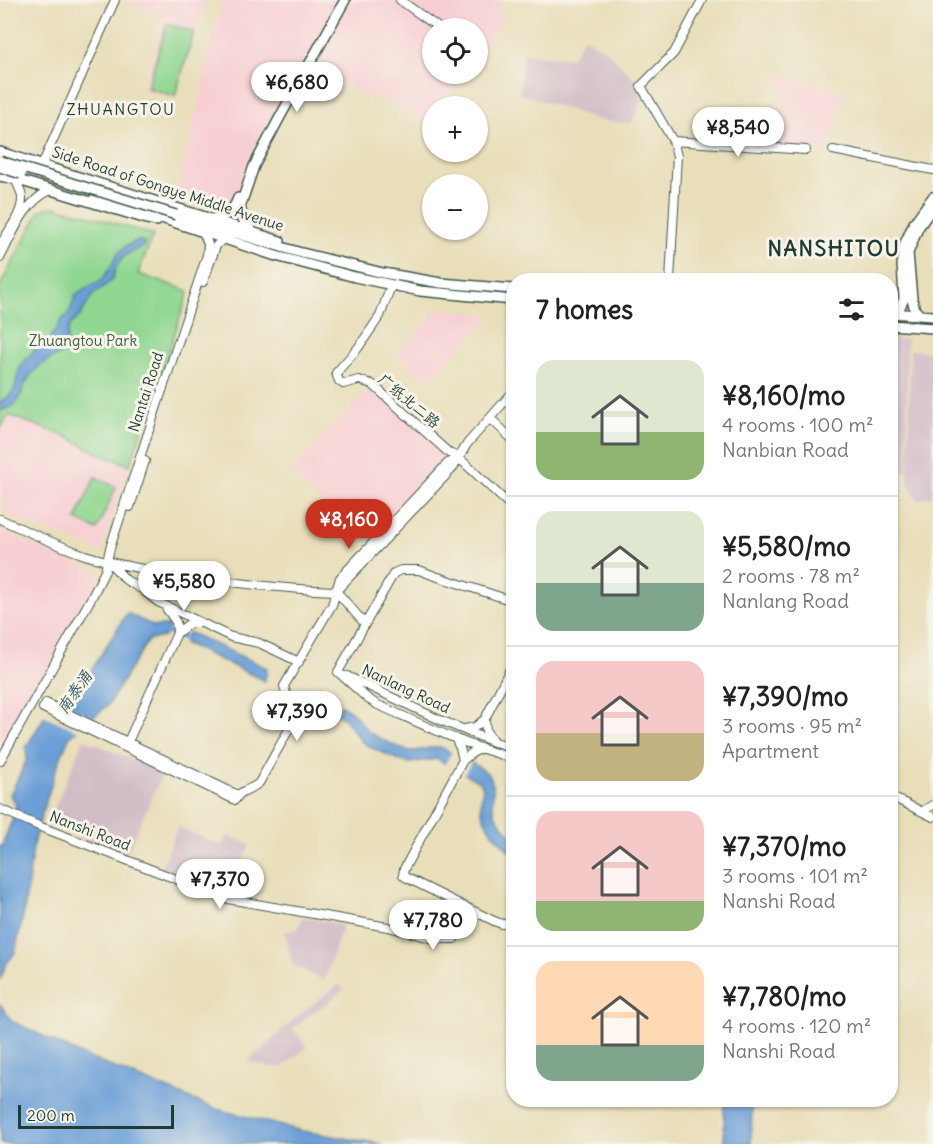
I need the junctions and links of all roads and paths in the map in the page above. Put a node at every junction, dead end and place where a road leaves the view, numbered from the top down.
1 (115, 0) edge
2 (340, 0) edge
3 (345, 0) edge
4 (400, 0) edge
5 (702, 0) edge
6 (425, 18) edge
7 (673, 141) junction
8 (806, 150) dead end
9 (833, 150) dead end
10 (1, 155) edge
11 (42, 165) junction
12 (0, 167) edge
13 (933, 170) edge
14 (0, 174) edge
15 (15, 179) junction
16 (51, 190) junction
17 (933, 197) edge
18 (933, 207) edge
19 (177, 219) junction
20 (212, 219) junction
21 (252, 231) junction
22 (203, 232) junction
23 (222, 239) junction
24 (0, 246) edge
25 (0, 258) edge
26 (326, 259) junction
27 (670, 273) edge
28 (391, 286) junction
29 (506, 288) edge
30 (506, 299) edge
31 (898, 308) edge
32 (898, 313) edge
33 (920, 315) junction
34 (933, 316) edge
35 (898, 326) edge
36 (933, 328) edge
37 (506, 400) edge
38 (490, 418) junction
39 (506, 433) edge
40 (458, 457) junction
41 (506, 502) edge
42 (0, 519) edge
43 (108, 561) junction
44 (336, 591) junction
45 (506, 599) edge
46 (165, 606) junction
47 (201, 623) junction
48 (365, 624) junction
49 (177, 633) junction
50 (298, 662) junction
51 (338, 672) junction
52 (506, 677) edge
53 (45, 705) dead end
54 (484, 719) junction
55 (462, 729) junction
56 (455, 738) junction
57 (495, 742) junction
58 (126, 744) junction
59 (506, 745) edge
60 (482, 748) junction
61 (506, 756) edge
62 (464, 758) junction
63 (0, 761) edge
64 (898, 800) edge
65 (933, 805) edge
66 (0, 809) edge
67 (923, 811) junction
68 (933, 817) edge
69 (506, 924) edge
70 (454, 939) dead end

1 - 11 street
2 - 20 main road
3 - 21 main road
4 - 6 street
5 - 7 street
7 - 8 street
7 - 27 street
9 - 13 street
10 - 11 main road, Side Road of Gongye Middle Avenue
10 - 14 street
10 - 19 main road, bridge
11 - 20 main road, Side Road of Gongye Middle Avenue
12 - 19 main road, bridge
14 - 15 main road, Side Road of Gongye Middle Avenue
15 - 16 main road, Side Road of Gongye Middle Avenue
15 - 24 street
16 - 19 main road, Side Road of Gongye Middle Avenue
16 - 25 street
17 - 31 main road
18 - 33 main road
19 - 22 main road
19 - 26 main road
20 - 21 main road, Side Road of Gongye Middle Avenue
21 - 26 main road, Side Road of Gongye Middle Avenue
22 - 23 main road
22 - 43 street, Nantai Road
23 - 28 main road
23 - 43 street, Nantai Road
26 - 29 main road
28 - 30 main road
28 - 40 street, 广纸北二路
32 - 33 main road
33 - 34 main road
35 - 36 main road
37 - 38 street
38 - 39 street
38 - 40 street
40 - 41 street, 广纸北二路
40 - 44 street
42 - 43 street
43 - 44 street
43 - 46 street
43 - 63 street, Nantai Road
44 - 48 street
44 - 50 street
45 - 48 street
46 - 47 street
46 - 49 street
47 - 49 street
47 - 50 street
48 - 51 street
49 - 58 street
50 - 58 street
51 - 55 street, Nanlang Road
51 - 56 street, Nanlang Road
52 - 54 street
53 - 58 street
54 - 55 street
54 - 57 street
55 - 57 street, Nanlang Road
56 - 60 street, Nanlang Road
56 - 62 street
57 - 59 street, Nanlang Road
60 - 61 street, Nanlang Road
60 - 62 street
62 - 69 street
64 - 67 street
65 - 67 street
66 - 70 street, Nanshi Road
67 - 68 street

